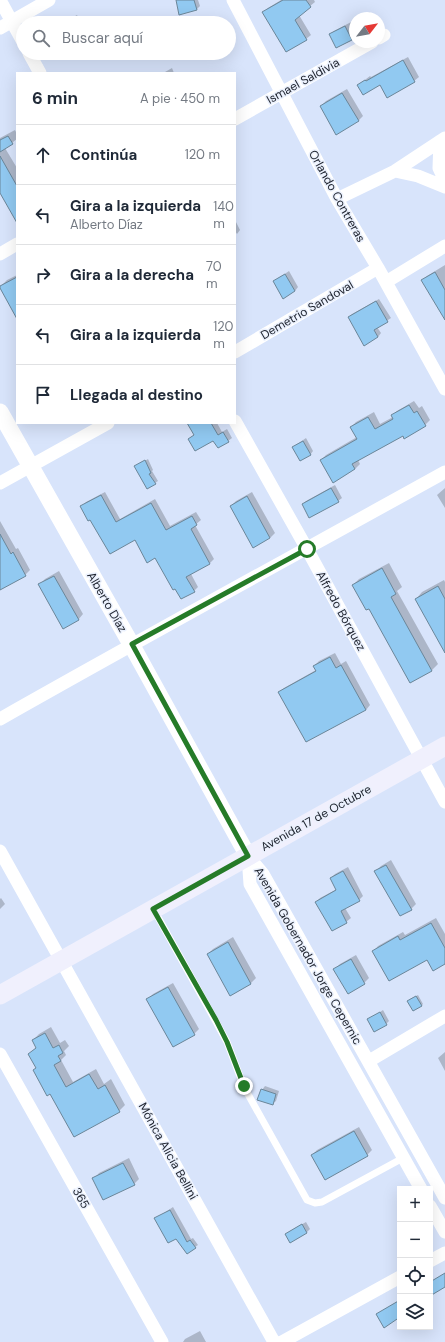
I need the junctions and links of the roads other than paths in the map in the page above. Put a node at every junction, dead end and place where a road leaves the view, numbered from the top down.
1 (0, 0) edge
2 (49, 0) edge
3 (233, 0) edge
4 (20, 16) edge
5 (16, 18) edge
6 (6, 24) edge
7 (16, 35) edge
8 (361, 48) edge
9 (33, 60) edge
10 (39, 72) edge
11 (282, 92) junction
12 (236, 118) edge
13 (443, 140) edge
14 (395, 171) junction
15 (445, 181) edge
16 (445, 187) edge
17 (338, 199) junction
18 (16, 245) edge
19 (445, 246) edge
20 (0, 254) edge
21 (378, 268) junction
22 (386, 282) junction
23 (236, 351) edge
24 (445, 389) edge
25 (0, 412) edge
26 (236, 423) edge
27 (106, 424) edge
28 (30, 466) junction
29 (445, 472) edge
30 (0, 483) edge
31 (307, 549) junction
32 (132, 644) junction
33 (0, 719) edge
34 (445, 746) edge
35 (422, 759) junction
36 (445, 802) edge
37 (0, 852) edge
38 (248, 856) junction
39 (153, 909) junction
40 (61, 960) junction
41 (0, 995) edge
42 (445, 1016) edge
43 (0, 1054) edge
44 (369, 1061) junction
45 (403, 1158) junction
46 (419, 1186) edge
47 (445, 1198) edge
48 (433, 1211) edge
49 (445, 1232) edge
50 (445, 1253) edge
51 (433, 1259) edge
52 (397, 1279) edge
53 (162, 1342) edge
54 (274, 1342) edge
55 (282, 1342) edge

1 - 6 street
2 - 4 street
3 - 11 street, Orlando Contreras
5 - 6 street
6 - 7 street
8 - 11 street, Ismael Saldivia
9 - 10 street
11 - 12 street, Ismael Saldivia
11 - 17 street, Orlando Contreras
13 - 14 street
13 - 15 street
14 - 16 street
14 - 17 street
17 - 21 street, Orlando Contreras
18 - 20 street
19 - 22 street
21 - 22 street, Orlando Contreras
21 - 23 street, Demetrio Sandoval
22 - 24 street, Orlando Contreras
25 - 28 street, Alberto Díaz
26 - 31 street, Alfredo Bórquez
27 - 28 street
28 - 30 street
28 - 32 street, Alberto Díaz
29 - 31 street
31 - 32 street
31 - 35 street, Alfredo Bórquez
32 - 33 street
32 - 38 street, Alberto Díaz
34 - 35 main road, Avenida 17 de Octubre
35 - 36 street, Alfredo Bórquez
35 - 38 main road, Avenida 17 de Octubre
37 - 40 street, Mónica Alicia Bellini
38 - 39 main road, Avenida 17 de Octubre
38 - 44 street, Avenida Gobernador Jorge Cepernic
38 - 45 street, Avenida Gobernador Jorge Cepernic
39 - 40 main road, Avenida 17 de Octubre
39 - 45 lane
40 - 41 main road, Avenida 17 de Octubre
40 - 54 street, Mónica Alicia Bellini
42 - 44 street
43 - 53 street, 365
44 - 47 street, Avenida Gobernador Jorge Cepernic
45 - 46 street, Avenida Gobernador Jorge Cepernic
48 - 49 street
50 - 51 street
52 - 55 street

